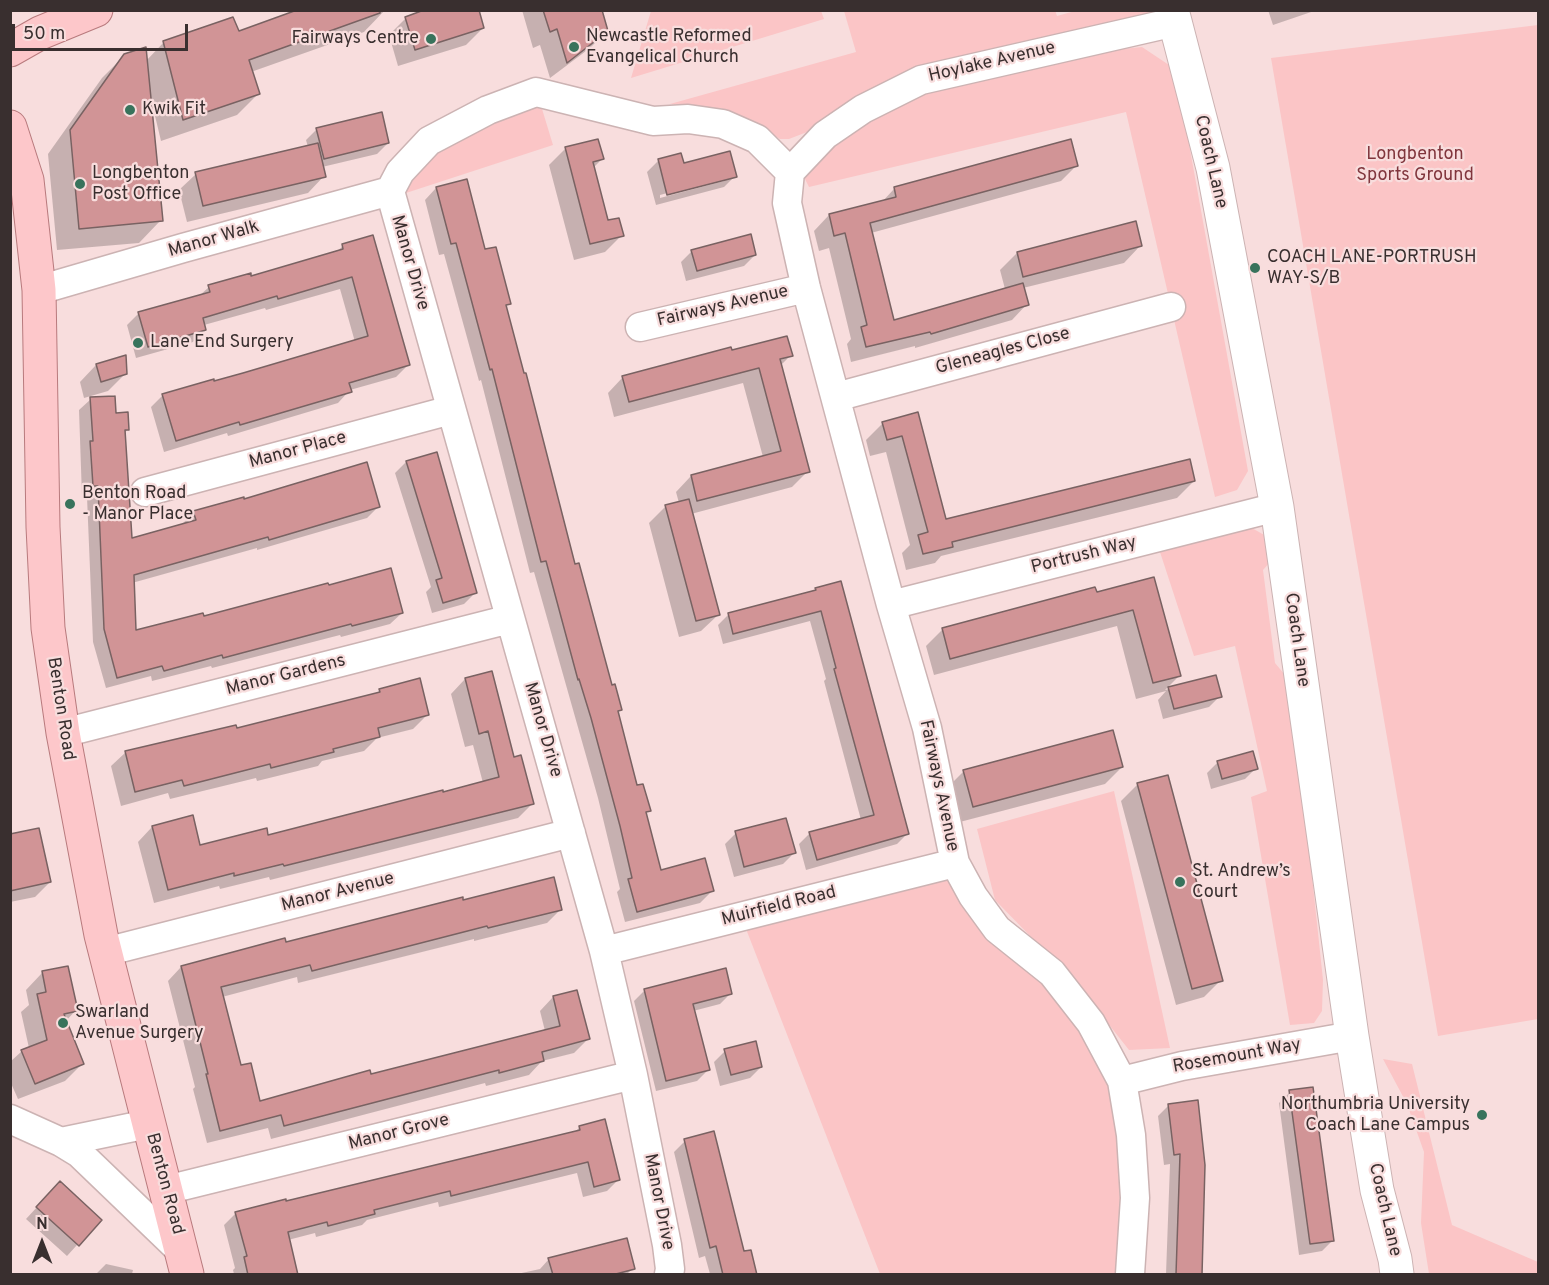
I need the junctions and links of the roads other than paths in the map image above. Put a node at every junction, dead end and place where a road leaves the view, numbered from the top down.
1 (96, 10) edge
2 (1174, 16) edge
3 (10, 50) edge
4 (12, 130) edge
5 (790, 172) junction
6 (390, 191) junction
7 (806, 288) junction
8 (39, 290) junction
9 (1171, 307) dead end
10 (640, 327) dead end
11 (836, 397) junction
12 (451, 410) junction
13 (145, 492) dead end
14 (1277, 507) junction
15 (891, 605) junction
16 (510, 619) junction
17 (63, 733) junction
18 (571, 833) junction
19 (955, 863) junction
20 (604, 951) junction
21 (105, 952) junction
22 (1352, 1036) junction
23 (633, 1075) junction
24 (1122, 1081) junction
25 (10, 1119) edge
26 (148, 1124) junction
27 (61, 1142) junction
28 (166, 1190) junction
29 (185, 1263) edge
30 (1399, 1269) edge
31 (669, 1275) edge
32 (1130, 1275) edge

1 - 3 main road
2 - 5 street, Hoylake Avenue
2 - 14 street, Coach Lane
4 - 8 main road, Benton Road
5 - 6 street
5 - 7 street, Fairways Avenue
6 - 8 street, Manor Walk
6 - 12 street, Manor Drive
7 - 10 street, Fairways Avenue
7 - 11 street, Fairways Avenue
8 - 17 main road, Benton Road
9 - 11 street, Gleneagles Close
11 - 15 street, Fairways Avenue
12 - 13 street, Manor Place
12 - 16 street, Manor Drive
14 - 15 street, Portrush Way
14 - 22 street, Coach Lane
15 - 19 street, Fairways Avenue
16 - 17 street, Manor Gardens
16 - 18 street, Manor Drive
17 - 21 main road, Benton Road
18 - 20 street, Manor Drive
18 - 21 street, Manor Avenue
19 - 20 street, Muirfield Road
19 - 24 street, Fairways Avenue
20 - 23 street, Manor Drive
21 - 26 main road, Benton Road
22 - 24 street, Rosemount Way
22 - 30 street, Coach Lane
23 - 28 street, Manor Grove
23 - 31 street, Manor Drive
24 - 32 street, Fairways Avenue
25 - 27 street
26 - 27 street
26 - 28 main road, Benton Road
27 - 29 street
28 - 29 main road, Benton Road

